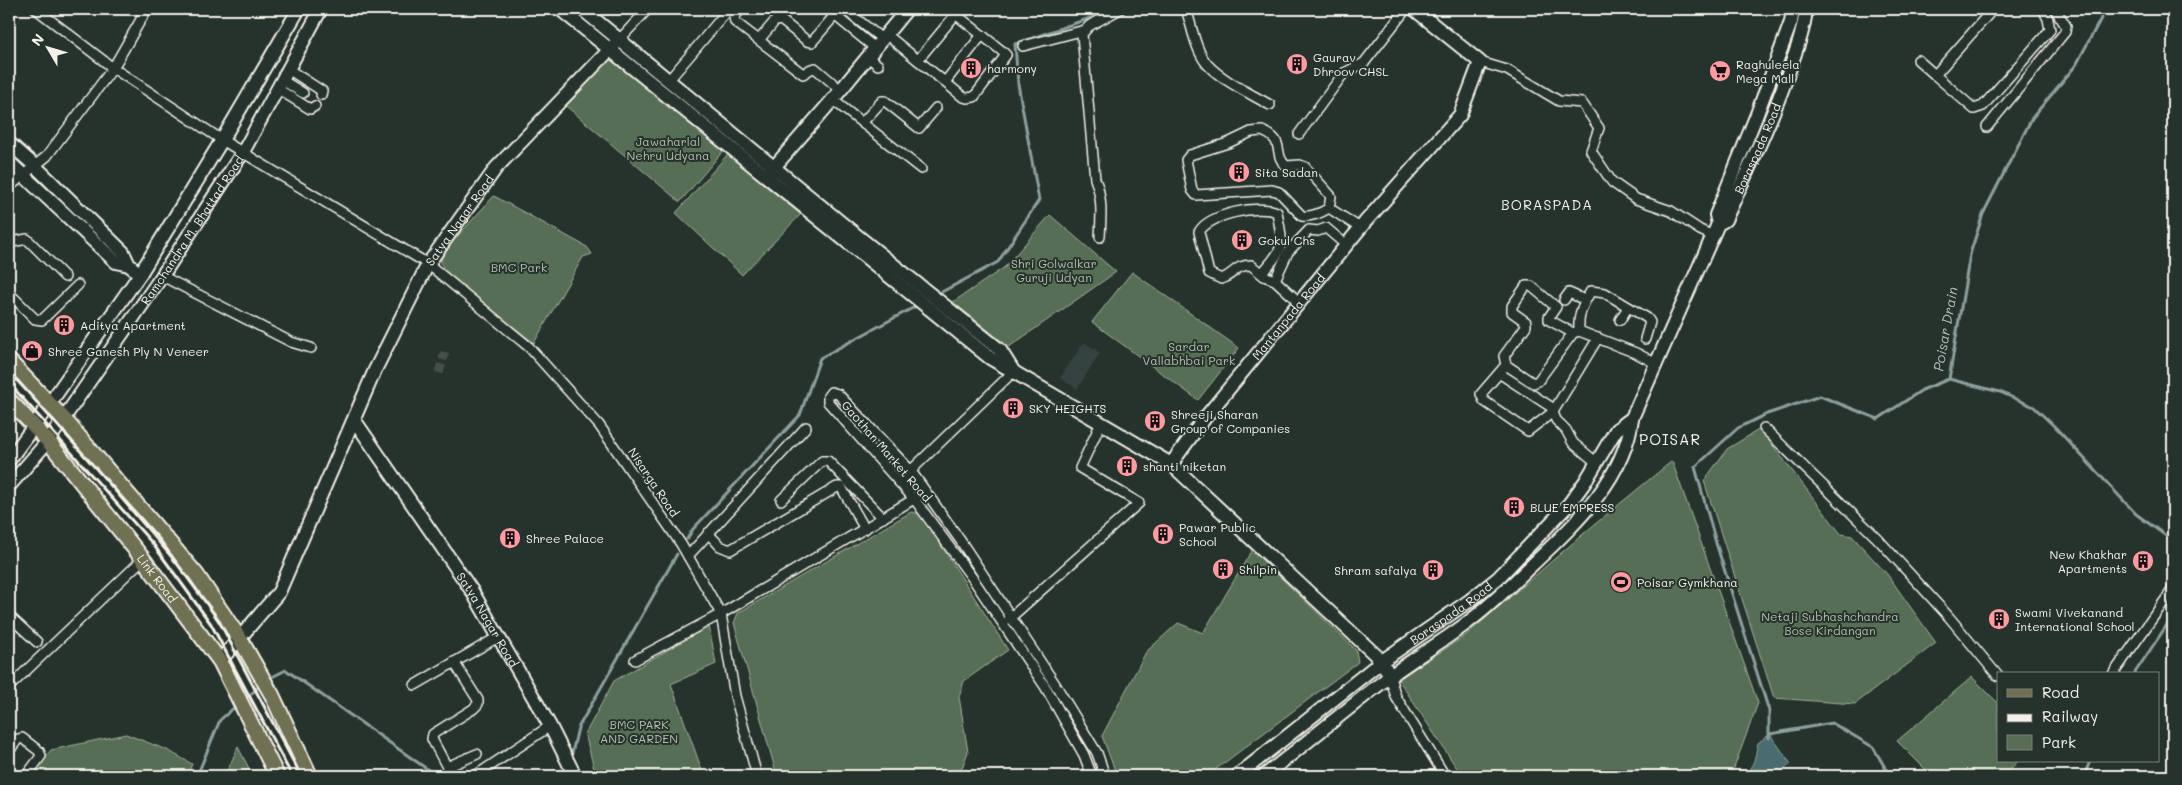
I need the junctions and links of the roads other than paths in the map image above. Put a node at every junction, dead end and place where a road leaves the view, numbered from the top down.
1 (36, 9) edge
2 (147, 9) edge
3 (299, 9) edge
4 (321, 9) edge
5 (560, 9) edge
6 (582, 9) edge
7 (648, 9) edge
8 (729, 9) edge
9 (741, 9) edge
10 (827, 9) edge
11 (844, 9) edge
12 (896, 9) edge
13 (907, 9) edge
14 (1120, 9) edge
15 (1186, 9) edge
16 (1406, 9) edge
17 (1414, 9) edge
18 (1793, 9) edge
19 (1806, 9) edge
20 (1993, 9) edge
21 (2042, 9) edge
22 (2056, 9) edge
23 (953, 11) edge
24 (835, 15) junction
25 (1085, 30) junction
26 (982, 35) junction
27 (878, 38) junction
28 (619, 40) junction
29 (759, 40) junction
30 (1023, 46) dead end
31 (610, 50) junction
32 (918, 60) junction
33 (1918, 60) dead end
34 (1480, 62) junction
35 (112, 68) junction
36 (1935, 75) junction
37 (283, 79) junction
38 (670, 80) junction
39 (945, 82) junction
40 (310, 83) junction
41 (835, 86) junction
42 (303, 93) junction
43 (321, 95) dead end
44 (297, 101) junction
45 (835, 102) junction
46 (1270, 105) dead end
47 (315, 106) dead end
48 (936, 108) dead end
49 (862, 123) junction
50 (1987, 127) dead end
51 (1299, 134) dead end
52 (222, 140) junction
53 (9, 144) edge
54 (243, 152) junction
55 (9, 162) edge
56 (772, 164) junction
57 (35, 166) junction
58 (921, 169) dead end
59 (23, 174) junction
60 (763, 174) junction
61 (9, 187) edge
62 (1333, 211) junction
63 (1358, 230) junction
64 (1716, 230) junction
65 (1100, 237) dead end
66 (9, 240) edge
67 (1346, 245) junction
68 (428, 264) junction
69 (129, 265) junction
70 (140, 274) junction
71 (1262, 274) junction
72 (162, 276) junction
73 (65, 277) dead end
74 (1275, 280) junction
75 (78, 285) dead end
76 (908, 285) junction
77 (9, 293) edge
78 (1564, 300) dead end
79 (1585, 300) junction
80 (1299, 302) junction
81 (1628, 307) junction
82 (1620, 320) dead end
83 (1576, 332) junction
84 (1598, 338) junction
85 (1645, 339) dead end
86 (311, 348) dead end
87 (9, 361) edge
88 (1655, 363) junction
89 (1506, 364) junction
90 (1013, 372) junction
91 (1499, 373) junction
92 (61, 386) junction
93 (9, 400) edge
94 (77, 400) junction
95 (48, 404) junction
96 (1553, 412) junction
97 (1632, 418) junction
98 (64, 419) junction
99 (355, 421) junction
100 (1101, 423) junction
101 (34, 426) junction
102 (806, 427) dead end
103 (1764, 428) dead end
104 (48, 441) junction
105 (9, 460) edge
106 (1597, 463) junction
107 (1171, 464) junction
108 (911, 471) junction
109 (899, 482) junction
110 (9, 486) edge
111 (925, 492) junction
112 (781, 500) dead end
113 (915, 500) junction
114 (1565, 508) junction
115 (883, 518) junction
116 (1578, 520) junction
117 (865, 529) junction
118 (708, 534) junction
119 (688, 556) junction
120 (143, 559) junction
121 (2173, 589) edge
122 (721, 614) junction
123 (9, 616) edge
124 (1012, 616) junction
125 (1003, 624) junction
126 (498, 637) junction
127 (240, 639) junction
128 (37, 642) dead end
129 (634, 660) dead end
130 (1382, 660) junction
131 (220, 661) junction
132 (454, 662) junction
133 (1043, 665) junction
134 (1034, 671) junction
135 (2114, 672) edge
136 (1997, 675) edge
137 (1390, 677) junction
138 (415, 685) dead end
139 (9, 687) edge
140 (1077, 719) junction
141 (1067, 725) junction
142 (550, 726) junction
143 (9, 751) edge
144 (477, 754) dead end
145 (1252, 764) junction
146 (26, 776) edge
147 (277, 776) edge
148 (310, 776) edge
149 (475, 776) edge
150 (575, 776) edge
151 (757, 776) edge
152 (1092, 776) edge
153 (1104, 776) edge
154 (1237, 776) edge
155 (1258, 776) edge
156 (1264, 776) edge
157 (1445, 776) edge

1 - 35 street, Nisarga Road
2 - 35 street
3 - 52 street, Ramchandra M. Bhattad Road
4 - 37 street, Ramchandra M. Bhattad Road
5 - 31 street
6 - 28 street
7 - 28 street
8 - 38 street
9 - 29 street
10 - 24 street
11 - 27 street
12 - 27 street
13 - 27 street
14 - 25 street
15 - 46 street
16 - 51 street
17 - 34 street
18 - 64 street, Boraspada Road
19 - 64 street, Boraspada Road
20 - 36 street
21 - 36 street
22 - 50 street
23 - 26 street
23 - 32 street
24 - 27 street
24 - 29 street
25 - 30 street
25 - 65 street
26 - 39 street
26 - 39 street
27 - 32 street
27 - 41 street
27 - 45 street
28 - 31 street
28 - 38 street
29 - 41 street
31 - 60 street
31 - 68 street, Satya Nagar Road
32 - 39 street
33 - 36 street
34 - 63 street, Mantanpada Road
34 - 64 street
35 - 52 street, Nisarga Road
35 - 57 street
37 - 40 street
37 - 42 street
37 - 44 street
37 - 54 street, Ramchandra M. Bhattad Road
38 - 56 street
40 - 42 street
40 - 43 street
41 - 56 street
42 - 44 street
44 - 47 street
45 - 49 street
45 - 56 street
48 - 49 street
49 - 58 street
52 - 54 street, Nisarga Road
52 - 70 street, Ramchandra M. Bhattad Road
53 - 57 street
54 - 68 street, Nisarga Road
54 - 72 street, Ramchandra M. Bhattad Road
55 - 59 street
56 - 60 street
56 - 76 street
57 - 59 street
57 - 69 street
59 - 61 street
59 - 69 street
60 - 76 street
62 - 62 street
62 - 63 street
63 - 67 street, Mantanpada Road
64 - 88 street, Boraspada Road
66 - 73 street
67 - 74 street
67 - 80 street, Mantanpada Road
68 - 99 street, Satya Nagar Road
68 - 119 street, Nisarga Road
69 - 70 street
70 - 92 street, Ramchandra M. Bhattad Road
71 - 71 street
71 - 74 street
72 - 86 street
72 - 94 street, Ramchandra M. Bhattad Road
74 - 80 street
75 - 77 street
76 - 90 street
78 - 79 street
79 - 81 street
79 - 83 street
80 - 107 street, Mantanpada Road
81 - 82 street
81 - 85 street
83 - 84 street
83 - 89 street
83 - 89 street
84 - 88 street
84 - 96 street
87 - 95 main road
88 - 97 street, Boraspada Road
89 - 91 street
90 - 100 street
90 - 108 street
91 - 96 street
91 - 96 street
92 - 94 street
92 - 95 street, Ramchandra M. Bhattad Road
93 - 101 main road, Link Road
94 - 98 street, Ramchandra M. Bhattad Road
95 - 98 main road
95 - 101 street, Ramchandra M. Bhattad Road
96 - 106 street
97 - 106 street, Boraspada Road
97 - 116 street, Boraspada Road
98 - 104 street, Ramchandra M. Bhattad Road
98 - 127 main road
99 - 126 street, Satya Nagar Road
99 - 127 street, Satya Nagar Road
100 - 107 street
100 - 124 street
101 - 104 main road, Link Road
101 - 105 street, Ramchandra M. Bhattad Road
102 - 118 street
103 - 136 street
104 - 110 street, Ramchandra M. Bhattad Road
104 - 120 main road, Link Road
106 - 114 street, Boraspada Road
107 - 130 street
108 - 109 street
108 - 109 street, Gaothan Market Road
108 - 111 street, Gaothan Market Road
109 - 113 street, Gaothan Market Road
111 - 113 street
111 - 124 street, Gaothan Market Road
112 - 115 street
113 - 115 street
113 - 125 street, Gaothan Market Road
114 - 116 street
114 - 130 street, Boraspada Road
115 - 117 street
116 - 137 street, Boraspada Road
117 - 118 street
117 - 122 street
118 - 119 street
119 - 122 street, Nisarga Road
120 - 131 main road, Link Road
120 - 139 street
121 - 135 street
122 - 129 street
122 - 151 street, Nisarga Road
123 - 128 street
124 - 125 street
124 - 133 street, Gaothan Market Road
125 - 134 street, Gaothan Market Road
126 - 132 street
126 - 142 street, Satya Nagar Road
127 - 131 street, Satya Nagar Road
127 - 148 main road
130 - 137 street
130 - 145 street, Boraspada Road
131 - 147 main road, Link Road
132 - 138 street
132 - 144 street
133 - 134 street
133 - 140 street, Gaothan Market Road
134 - 141 street, Gaothan Market Road
137 - 156 street, Boraspada Road
137 - 157 street
140 - 141 street
140 - 153 street, Gaothan Market Road
141 - 152 street, Gaothan Market Road
142 - 149 street
142 - 150 street, Satya Nagar Road
143 - 146 street
145 - 154 street, Boraspada Road
145 - 155 street

